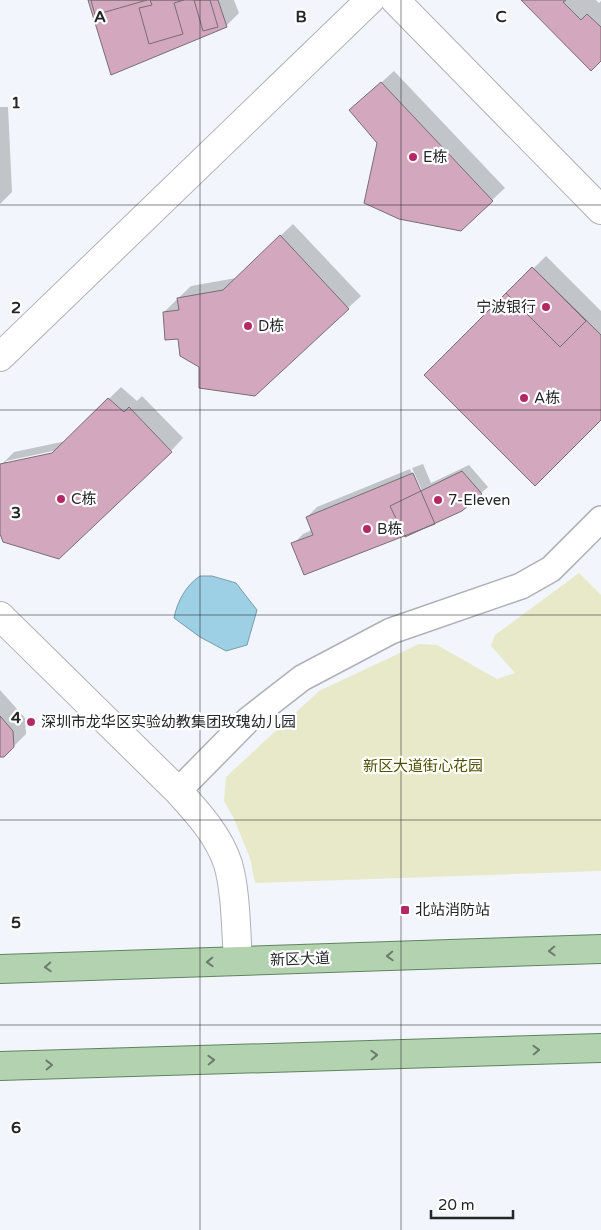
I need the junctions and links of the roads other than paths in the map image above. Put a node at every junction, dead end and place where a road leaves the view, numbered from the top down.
1 (370, 0) edge
2 (395, 0) edge
3 (601, 210) edge
4 (0, 357) edge
5 (601, 519) edge
6 (0, 616) edge
7 (178, 791) junction
8 (601, 949) edge
9 (238, 961) junction
10 (0, 969) edge
11 (601, 1048) edge
12 (0, 1066) edge

1 - 4 street
2 - 3 street
5 - 7 street
6 - 7 street
7 - 9 street
8 -> 9 main road, 新区大道
9 -> 10 main road, 新区大道
12 -> 11 main road

